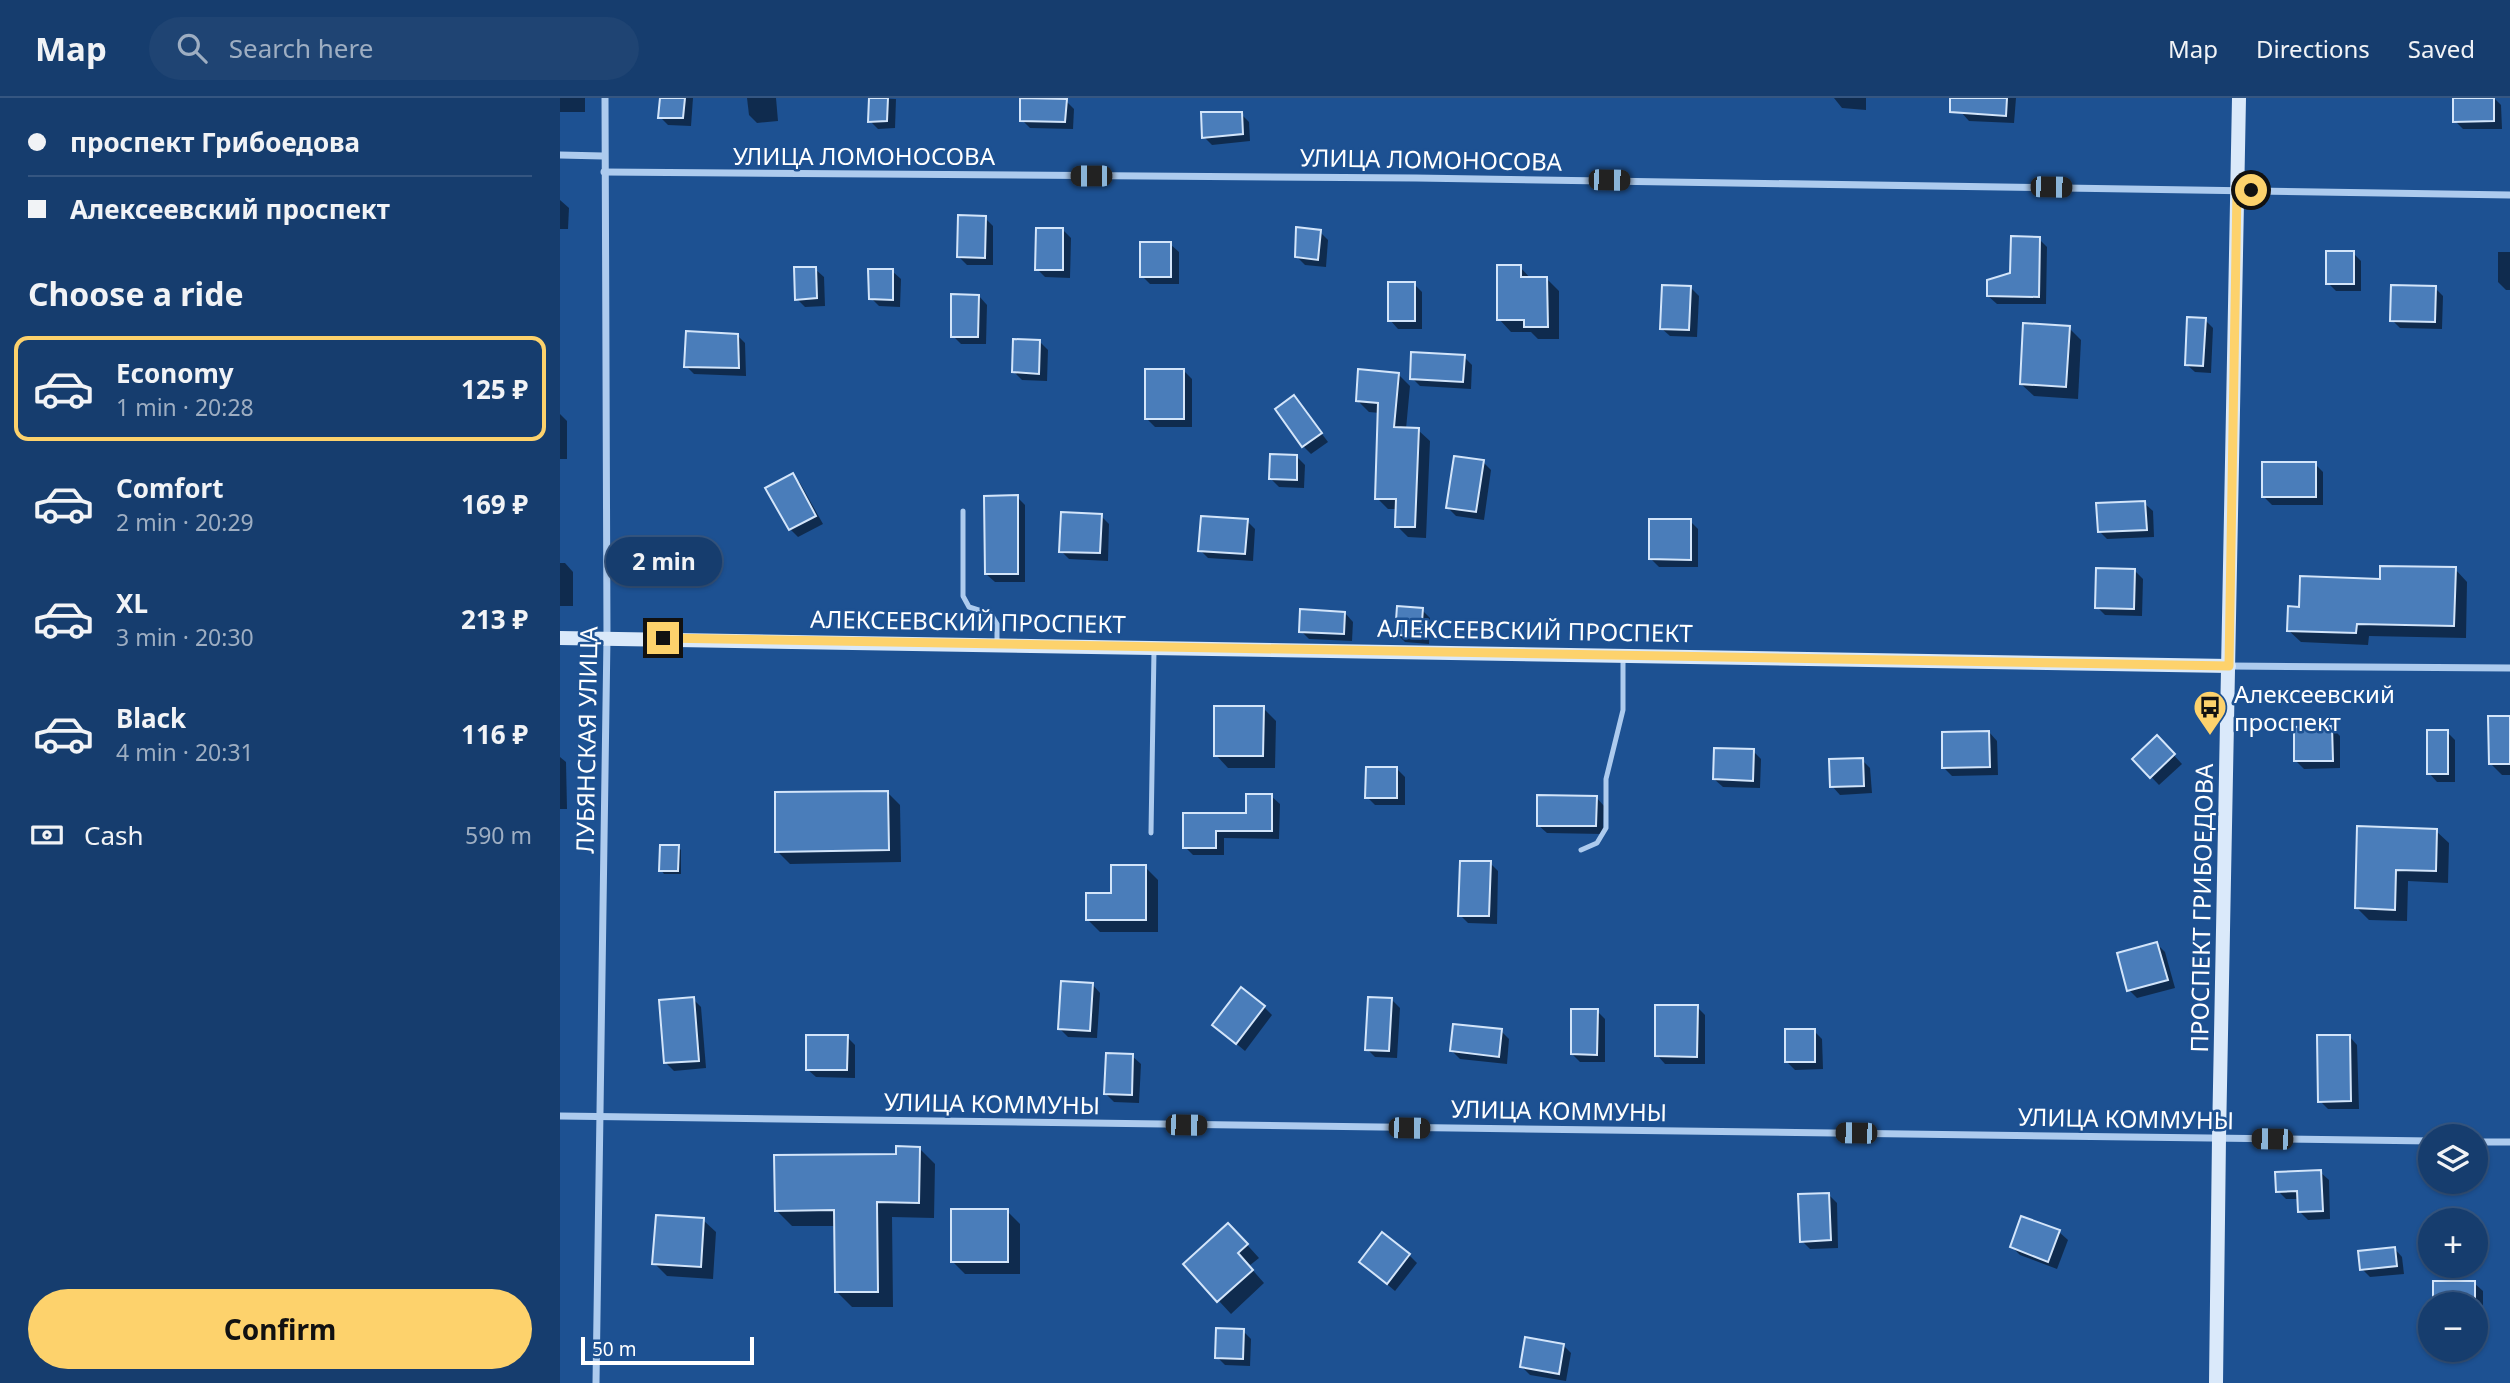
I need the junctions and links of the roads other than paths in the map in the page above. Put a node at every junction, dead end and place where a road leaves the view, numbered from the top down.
1 (604, 98) edge
2 (2239, 98) edge
3 (560, 156) edge
4 (603, 156) junction
5 (604, 172) junction
6 (2237, 190) junction
7 (2510, 195) edge
8 (963, 511) dead end
9 (560, 638) edge
10 (607, 638) junction
11 (997, 644) junction
12 (1154, 646) junction
13 (1623, 655) junction
14 (2229, 666) junction
15 (2510, 668) edge
16 (1151, 833) dead end
17 (1581, 849) dead end
18 (560, 1116) edge
19 (600, 1116) junction
20 (2219, 1139) junction
21 (2418, 1141) edge
22 (2488, 1142) edge
23 (2510, 1142) edge
24 (596, 1383) edge
25 (2217, 1383) edge

1 - 4 street, ЛУБЯНСКАЯ УЛИЦА
2 - 6 street, ПРОСПЕКТ ГРИБОЕДОВА
3 - 4 street
4 - 5 street, ЛУБЯНСКАЯ УЛИЦА
5 - 6 street, УЛИЦА ЛОМОНОСОВА
5 - 10 street, ЛУБЯНСКАЯ УЛИЦА
6 - 7 street, УЛИЦА ЛОМОНОСОВА
6 - 14 street, ПРОСПЕКТ ГРИБОЕДОВА
8 - 11 lane
9 - 10 street, АЛЕКСЕЕВСКИЙ ПРОСПЕКТ
10 - 11 street, АЛЕКСЕЕВСКИЙ ПРОСПЕКТ
10 - 19 street, ЛУБЯНСКАЯ УЛИЦА
11 - 12 street, АЛЕКСЕЕВСКИЙ ПРОСПЕКТ
12 - 13 street, АЛЕКСЕЕВСКИЙ ПРОСПЕКТ
12 - 16 lane
13 - 14 street, АЛЕКСЕЕВСКИЙ ПРОСПЕКТ
13 - 17 lane
14 - 15 street, АЛЕКСЕЕВСКИЙ ПРОСПЕКТ
14 - 20 street, ПРОСПЕКТ ГРИБОЕДОВА
18 - 19 street, УЛИЦА КОММУНЫ
19 - 20 street, УЛИЦА КОММУНЫ
19 - 24 street, ЛУБЯНСКАЯ УЛИЦА
20 - 21 street, УЛИЦА КОММУНЫ
20 - 25 street, ПРОСПЕКТ ГРИБОЕДОВА
22 - 23 street

